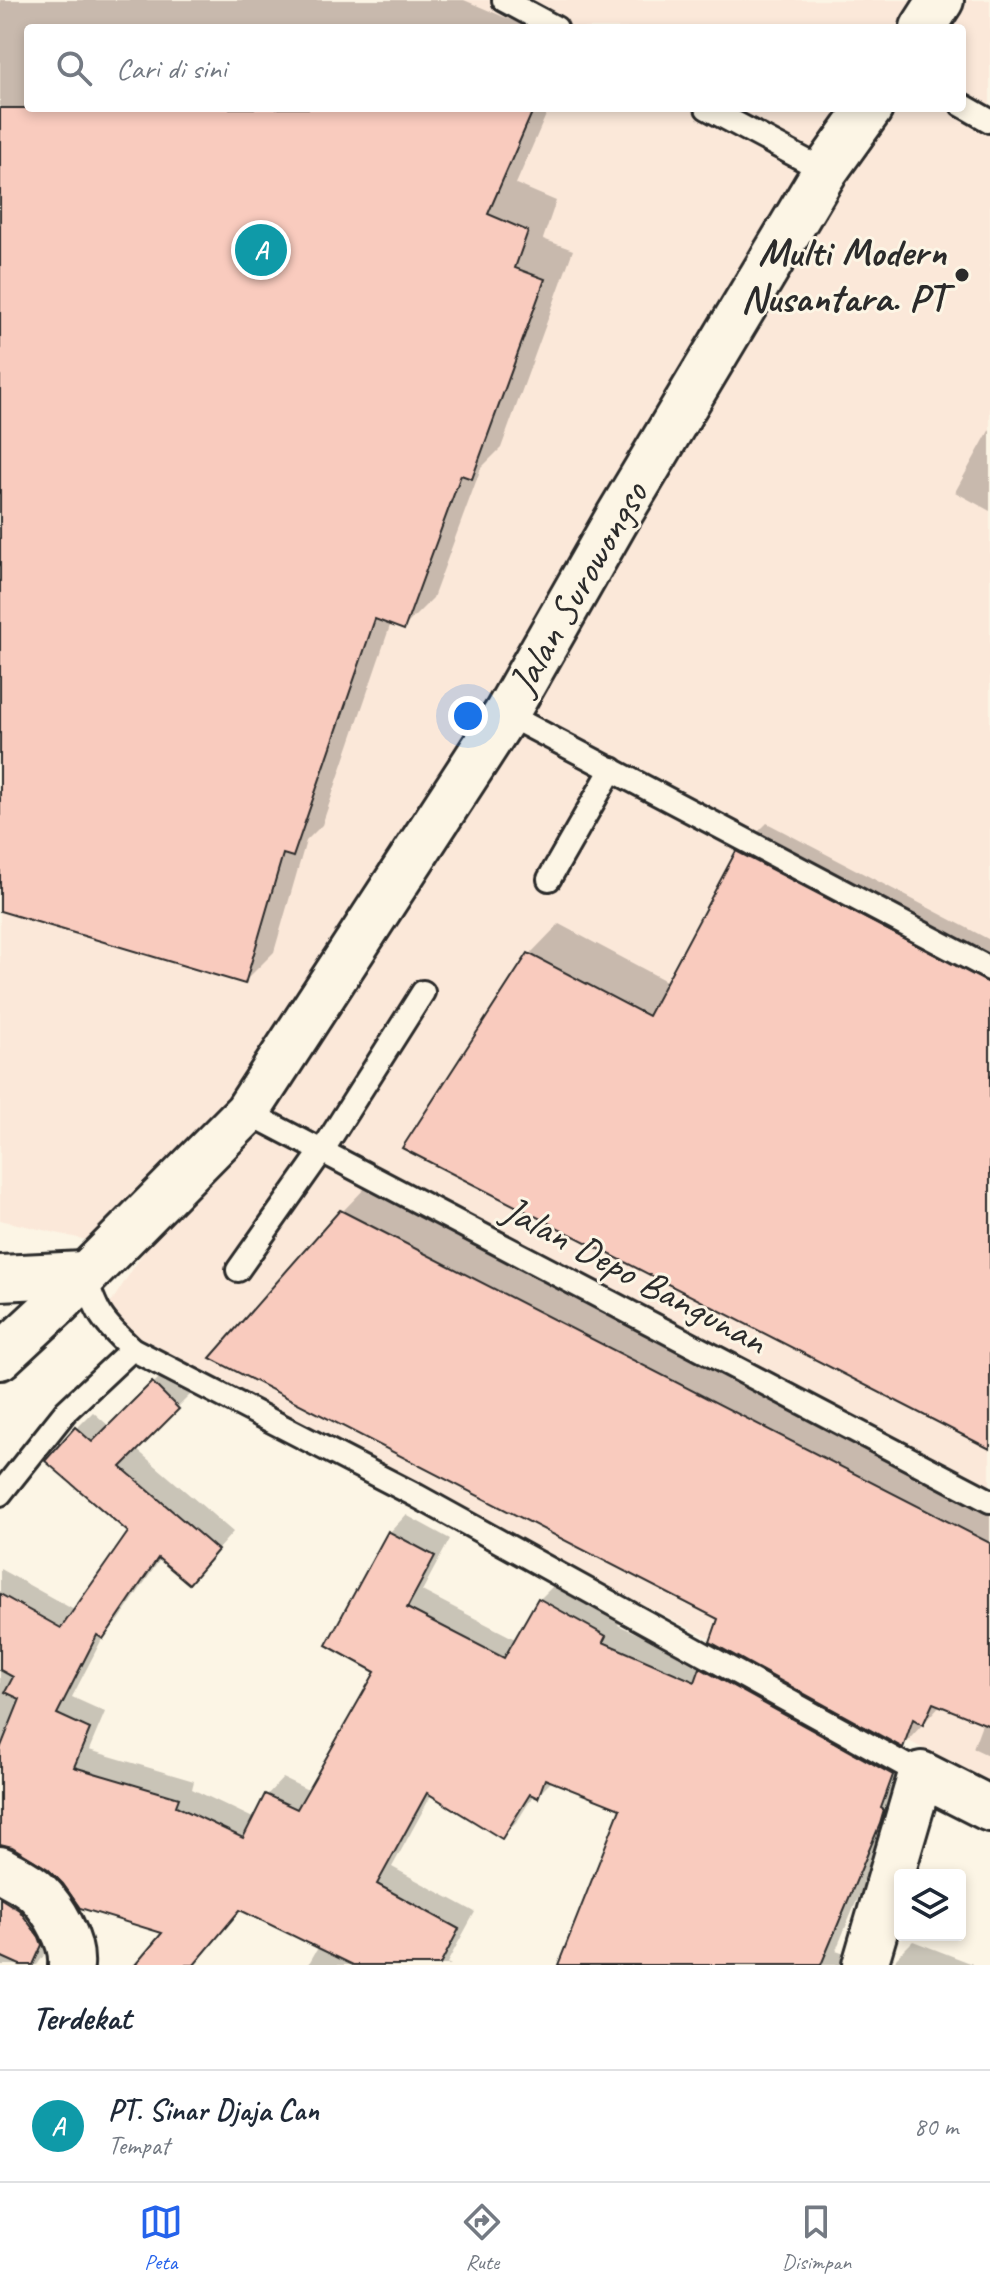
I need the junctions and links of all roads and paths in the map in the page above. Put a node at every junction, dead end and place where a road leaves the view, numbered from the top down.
1 (504, 0) edge
2 (941, 0) edge
3 (549, 24) edge
4 (926, 24) edge
5 (966, 107) edge
6 (714, 112) edge
7 (867, 112) edge
8 (990, 121) edge
9 (825, 171) junction
10 (506, 714) junction
11 (612, 769) junction
12 (549, 879) dead end
13 (990, 969) edge
14 (423, 992) dead end
15 (247, 1112) junction
16 (322, 1151) junction
17 (238, 1270) dead end
18 (84, 1274) junction
19 (0, 1278) edge
20 (132, 1349) junction
21 (0, 1357) edge
22 (0, 1494) edge
23 (990, 1501) edge
24 (921, 1774) junction
25 (990, 1809) edge
26 (0, 1869) edge
27 (71, 1965) edge
28 (865, 1965) edge

1 - 3 lane
2 - 4 street
5 - 8 lane
6 - 9 lane
7 - 9 street, Jalan Surowongso
9 - 10 street, Jalan Surowongso
10 - 11 lane
10 - 15 street, Jalan Surowongso
11 - 12 lane
11 - 13 lane
14 - 16 lane
15 - 16 lane, Jalan Depo Bangunan
15 - 18 street, Jalan Surowongso
16 - 17 lane
16 - 23 lane, Jalan Depo Bangunan
18 - 19 street
18 - 20 lane
18 - 21 street, Jalan Surowongso
20 - 22 lane
20 - 24 lane
24 - 25 street
24 - 28 street
26 - 27 street

